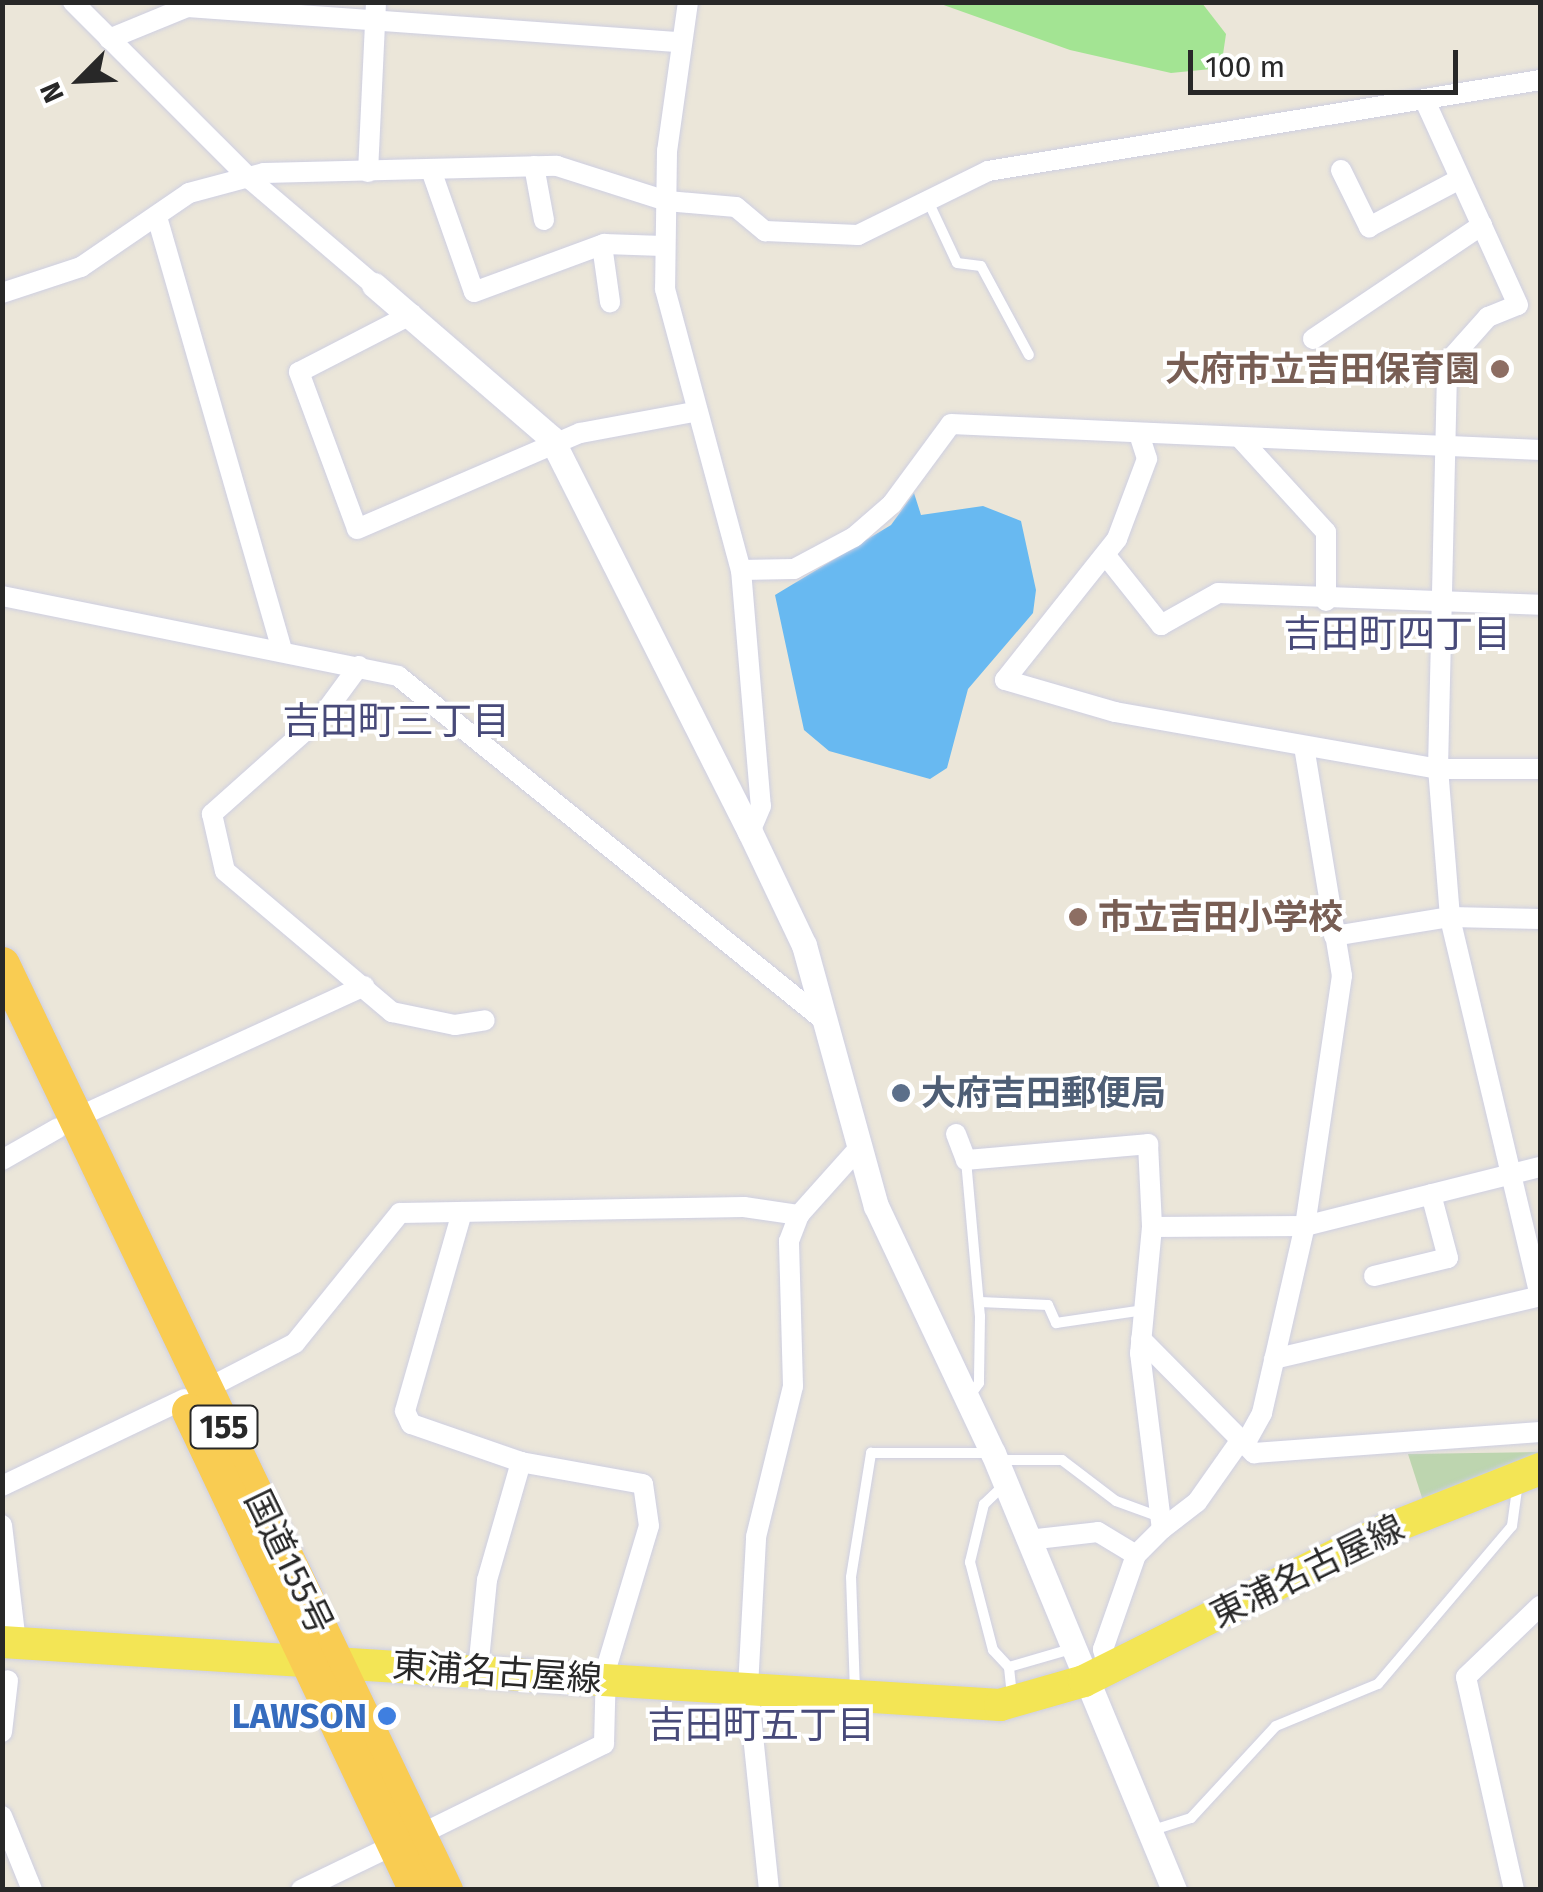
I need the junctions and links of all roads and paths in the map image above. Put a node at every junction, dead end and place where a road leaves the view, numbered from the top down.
1 (73, 2) edge
2 (688, 2) edge
3 (375, 12) edge
4 (108, 38) junction
5 (677, 42) junction
6 (1540, 80) edge
7 (1426, 102) junction
8 (534, 166) junction
9 (431, 170) junction
10 (1341, 170) dead end
11 (368, 172) junction
12 (251, 180) junction
13 (1460, 180) junction
14 (928, 200) junction
15 (667, 201) junction
16 (157, 217) junction
17 (544, 220) dead end
18 (1482, 225) junction
19 (602, 245) junction
20 (663, 246) junction
21 (374, 284) joint
22 (2, 293) edge
23 (610, 302) dead end
24 (412, 314) junction
25 (1313, 339) dead end
26 (1029, 356) dead end
27 (693, 412) junction
28 (1139, 434) junction
29 (1241, 439) junction
30 (555, 445) junction
31 (1442, 445) junction
32 (1540, 450) edge
33 (1107, 557) junction
34 (740, 570) junction
35 (2, 596) edge
36 (1326, 601) junction
37 (1437, 604) junction
38 (1540, 605) edge
39 (281, 647) junction
40 (359, 666) junction
41 (1304, 746) junction
42 (1540, 769) edge
43 (1438, 770) junction
44 (750, 832) junction
45 (1450, 917) junction
46 (1540, 919) edge
47 (1334, 936) junction
48 (2, 964) edge
49 (364, 986) junction
50 (2, 1011) edge
51 (485, 1020) dead end
52 (826, 1022) junction
53 (67, 1123) junction
54 (956, 1134) dead end
55 (859, 1148) junction
56 (2, 1160) edge
57 (966, 1160) junction
58 (1540, 1167) edge
59 (1510, 1174) junction
60 (1431, 1194) junction
61 (462, 1212) junction
62 (799, 1216) junction
63 (1305, 1226) junction
64 (1152, 1227) junction
65 (1374, 1276) dead end
66 (980, 1302) junction
67 (1144, 1310) junction
68 (1141, 1340) junction
69 (1274, 1359) junction
70 (195, 1394) junction
71 (968, 1398) junction
72 (1540, 1432) edge
73 (1242, 1442) junction
74 (520, 1462) junction
75 (998, 1466) junction
76 (1529, 1473) edge
77 (2, 1486) edge
78 (1161, 1523) junction
79 (2, 1525) edge
80 (1028, 1540) junction
81 (1136, 1555) junction
82 (1540, 1606) edge
83 (9, 1642) edge
84 (1071, 1649) junction
85 (323, 1661) junction
86 (1009, 1667) junction
87 (478, 1670) junction
88 (1096, 1675) junction
89 (8, 1680) dead end
90 (608, 1680) junction
91 (748, 1687) junction
92 (855, 1692) junction
93 (1013, 1702) junction
94 (2, 1732) edge
95 (2, 1816) edge
96 (1149, 1831) junction
97 (407, 1840) junction
98 (32, 1890) edge
99 (301, 1890) edge
100 (416, 1890) edge
101 (445, 1890) edge
102 (769, 1890) edge
103 (1174, 1890) edge
104 (1514, 1890) edge

1 - 4 street
2 - 5 street
3 - 4 street
3 - 5 street
3 - 11 street
4 - 12 street
5 - 15 street
6 - 7 street
7 - 13 street
7 - 14 street
8 - 9 street
8 - 15 street
8 - 17 street
9 - 11 street
9 - 19 street
10 - 13 street
11 - 12 street
12 - 16 street
12 - 21 street
13 - 18 street
14 - 15 street
14 - 26 lane
15 - 20 street
16 - 22 street
16 - 39 street
18 - 25 street
18 - 31 street
19 - 20 street
19 - 23 street
20 - 27 street
21 - 24 street
24 - 30 street
24 - 30 street
27 - 30 street
27 - 34 street
28 - 29 street
28 - 33 street
28 - 34 street
29 - 31 street
29 - 36 street
30 - 44 street
31 - 32 street
31 - 37 street
33 - 36 street
33 - 41 street
34 - 44 street
35 - 39 street
36 - 37 street
37 - 38 street
37 - 43 street
39 - 40 street
40 - 49 street
40 - 52 street
41 - 43 street
41 - 47 street
42 - 43 street
43 - 45 street
44 - 52 street
45 - 46 street
45 - 47 street
45 - 59 street
47 - 63 street
48 - 53 highway, 国道155号 / 155
49 - 51 street
49 - 53 street
50 - 53 highway, 国道155号 / 155
52 - 55 street
53 - 56 street
53 - 70 highway, 国道155号 / 155
54 - 57 street
55 - 62 street
55 - 71 street
57 - 64 street
57 - 66 lane
58 - 59 street
59 - 60 street
59 - 69 street
60 - 63 street
60 - 65 street
61 - 62 street
61 - 70 street
61 - 74 street
62 - 91 street
63 - 64 street
63 - 69 street
64 - 67 street
66 - 67 lane
66 - 71 lane
67 - 68 street
68 - 73 street
68 - 78 street
69 - 73 street
70 - 77 street
70 - 85 highway, 国道155号 / 155
71 - 75 street
72 - 73 street
73 - 78 street
74 - 87 street
74 - 90 street
75 - 78 lane
75 - 80 street
75 - 86 lane
75 - 92 lane
76 - 88 main road, 東浦名古屋線
76 - 96 lane
78 - 81 street
79 - 83 street
80 - 81 street
80 - 84 street
81 - 88 street
82 - 104 street
83 - 85 main road, 東浦名古屋線
84 - 86 lane
84 - 88 street
85 - 87 main road, 東浦名古屋線
85 - 97 highway, 国道155号 / 155
86 - 93 lane
87 - 90 main road, 東浦名古屋線
88 - 93 main road, 東浦名古屋線
88 - 96 street
89 - 94 street
90 - 91 main road, 東浦名古屋線
90 - 97 street
91 - 92 main road, 東浦名古屋線
91 - 102 street
92 - 93 main road, 東浦名古屋線
95 - 98 street
96 - 103 street
97 - 99 street
97 - 100 highway, 国道155号 / 155
97 - 101 highway, 国道155号 / 155

